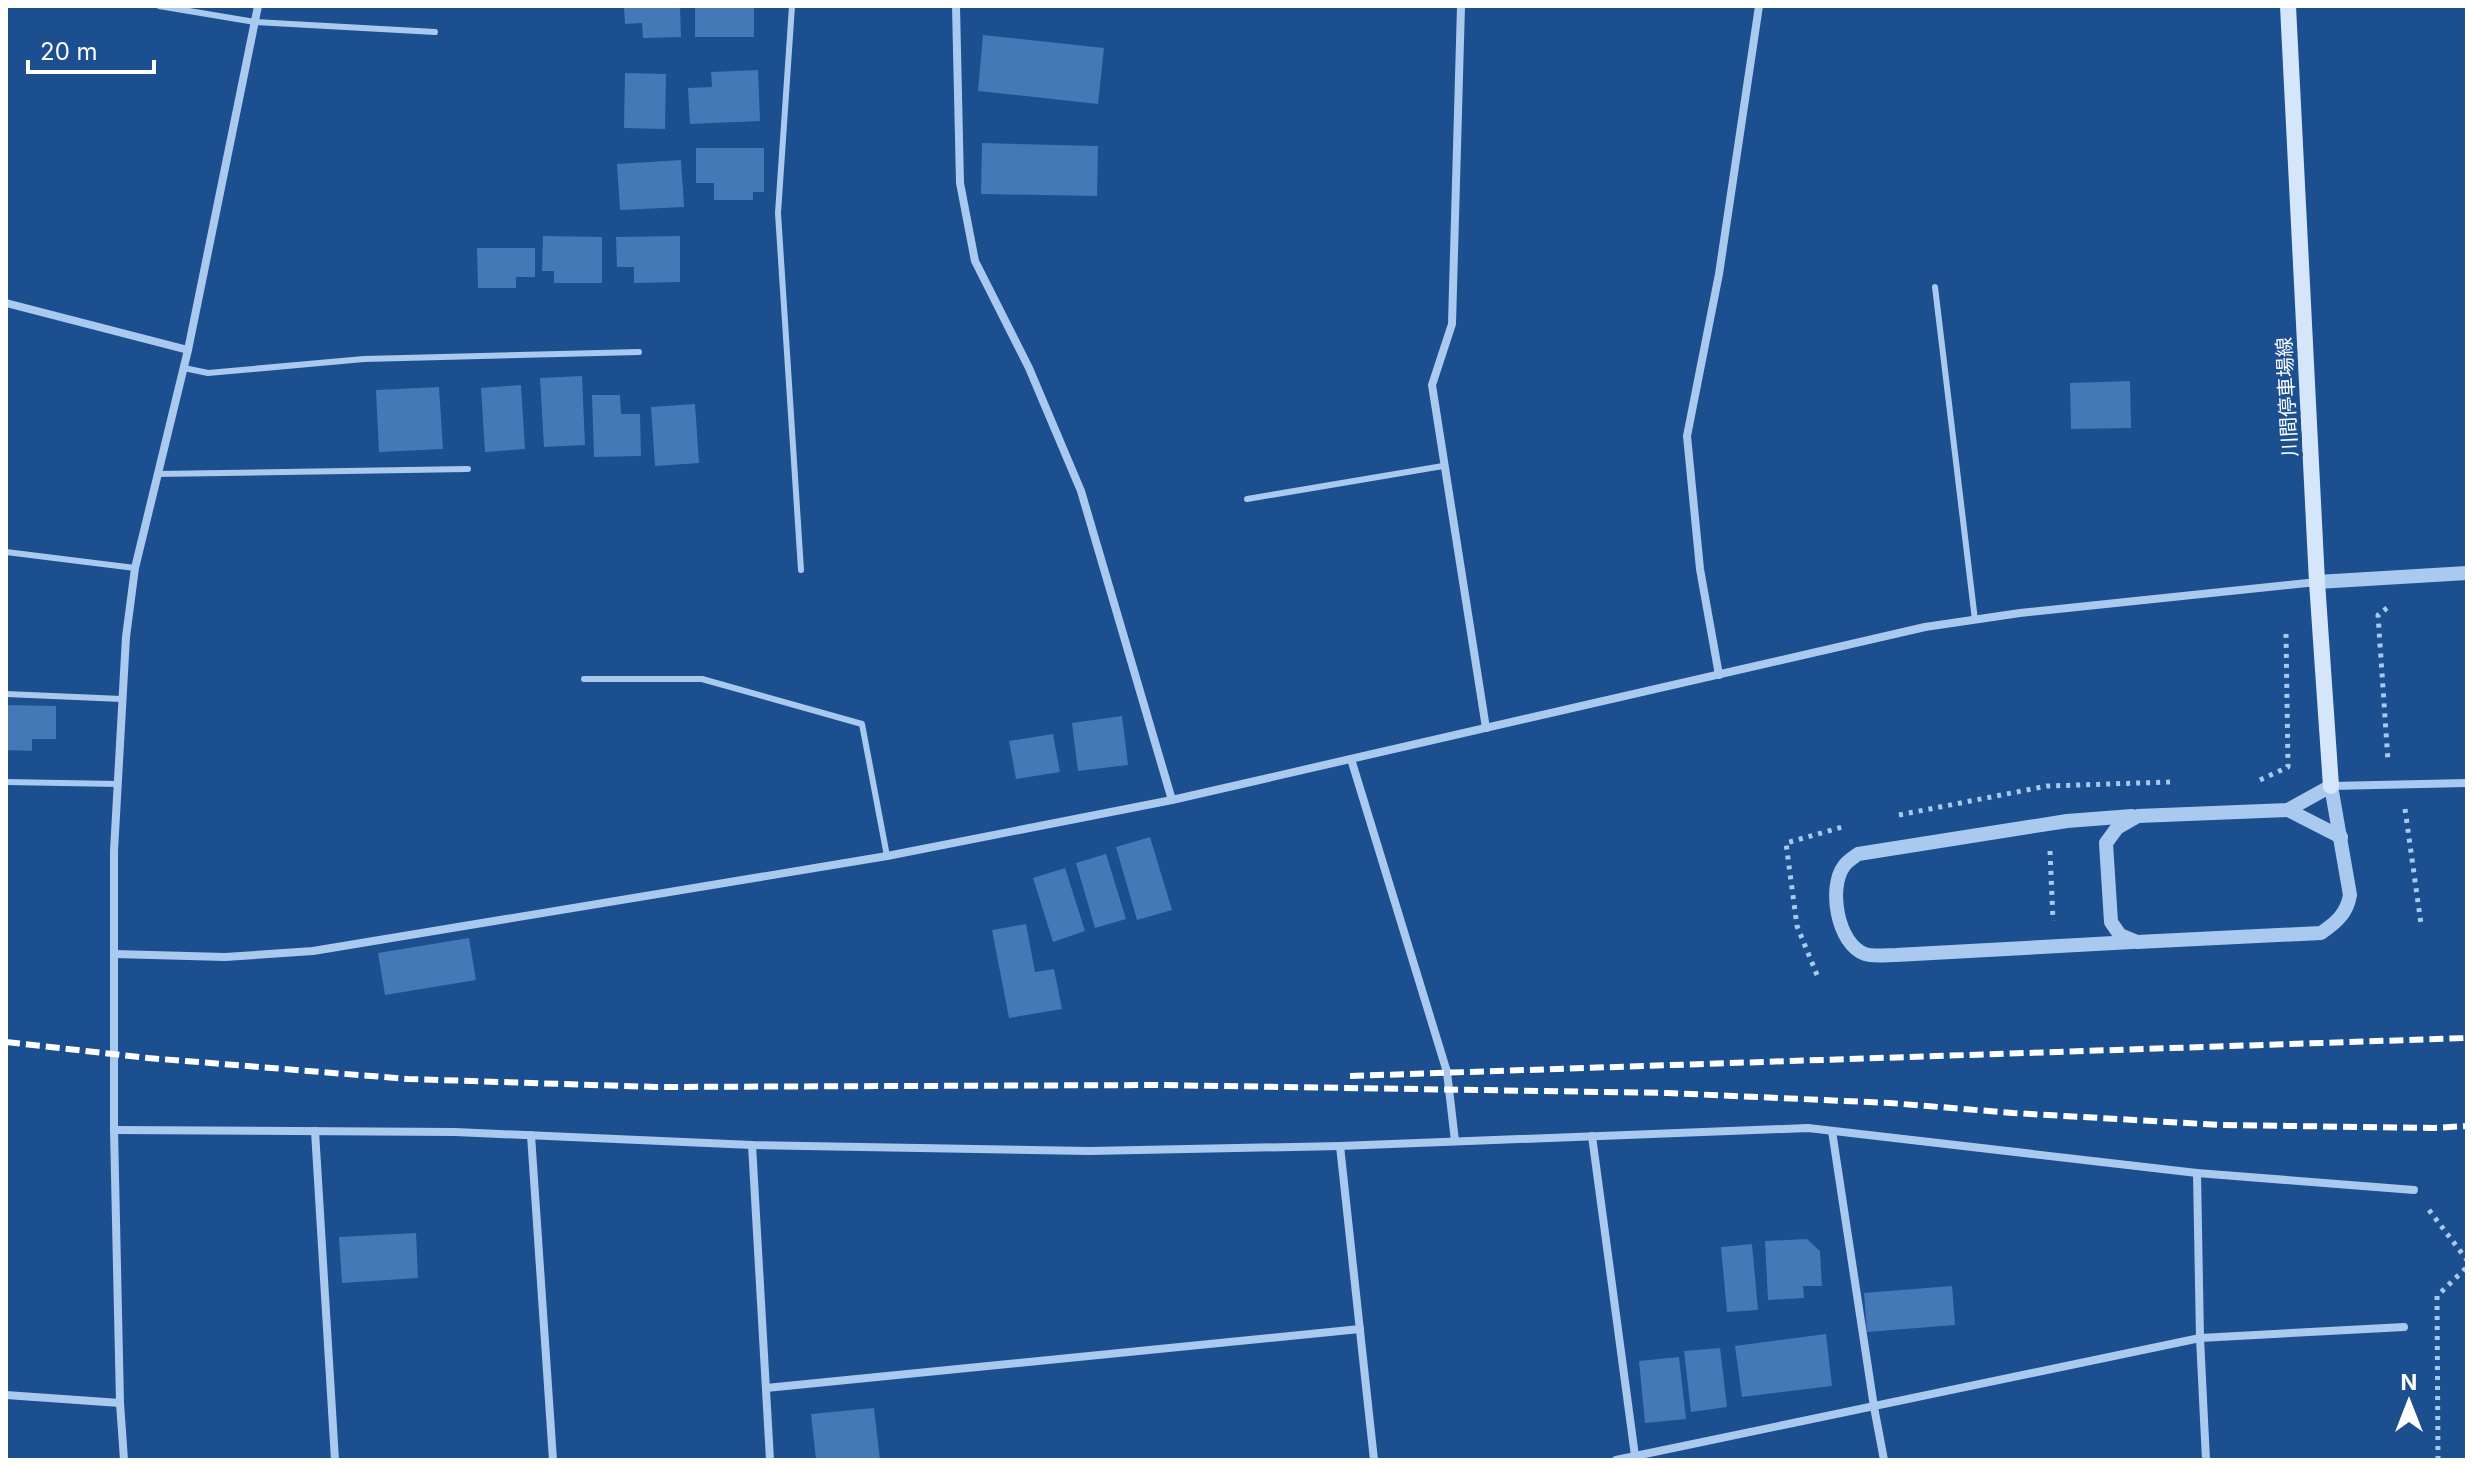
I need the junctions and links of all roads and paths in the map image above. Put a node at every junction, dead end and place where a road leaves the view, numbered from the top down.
1 (159, 6) edge
2 (258, 6) edge
3 (792, 6) edge
4 (956, 6) edge
5 (1461, 6) edge
6 (1759, 6) edge
7 (2288, 6) edge
8 (255, 22) junction
9 (435, 32) dead end
10 (1935, 287) dead end
11 (6, 303) edge
12 (188, 350) junction
13 (639, 352) dead end
14 (184, 368) junction
15 (1443, 466) junction
16 (468, 469) dead end
17 (157, 474) junction
18 (1247, 499) dead end
19 (6, 552) edge
20 (135, 568) junction
21 (801, 570) dead end
22 (2467, 573) edge
23 (2317, 582) junction
24 (2400, 606) dead end
25 (1975, 620) junction
26 (1719, 675) junction
27 (584, 679) dead end
28 (6, 694) edge
29 (122, 699) junction
30 (1486, 728) junction
31 (1351, 759) junction
32 (2388, 762) dead end
33 (6, 782) edge
34 (2467, 783) edge
35 (118, 784) junction
36 (2331, 786) junction
37 (1172, 800) junction
38 (2405, 807) dead end
39 (2288, 810) junction
40 (2138, 816) junction
41 (2341, 837) junction
42 (2050, 842) dead end
43 (887, 856) junction
44 (2421, 924) dead end
45 (2054, 926) dead end
46 (2137, 942) junction
47 (114, 954) junction
48 (114, 1130) junction
49 (315, 1131) junction
50 (1832, 1131) junction
51 (531, 1135) junction
52 (1592, 1136) junction
53 (1455, 1141) junction
54 (752, 1145) junction
55 (1340, 1146) junction
56 (2197, 1173) junction
57 (2414, 1190) joint
58 (2467, 1260) edge
59 (2467, 1267) edge
60 (2404, 1327) dead end
61 (1360, 1329) junction
62 (2200, 1338) junction
63 (766, 1388) junction
64 (6, 1395) edge
65 (120, 1403) junction
66 (1874, 1407) junction
67 (1635, 1456) junction
68 (124, 1460) edge
69 (335, 1460) edge
70 (553, 1460) edge
71 (770, 1460) edge
72 (1374, 1460) edge
73 (1616, 1460) edge
74 (1884, 1460) edge
75 (2206, 1460) edge
76 (2438, 1460) edge

1 - 8 lane
2 - 8 street
3 - 21 lane
4 - 37 street
5 - 15 street
6 - 26 street
7 - 23 main road, 川間停車場線
8 - 9 lane
8 - 12 street
10 - 25 lane
11 - 12 street
12 - 14 street
13 - 14 lane
14 - 17 street
15 - 18 lane
15 - 30 street
16 - 17 lane
17 - 20 street
19 - 20 lane
20 - 29 street
22 - 23 street
23 - 25 street
23 - 36 main road, 川間停車場線
24 - 32 path
25 - 26 street
26 - 30 street
27 - 43 lane
28 - 29 lane
29 - 35 street
30 - 31 street
31 - 37 street
31 - 53 street
33 - 35 lane
34 - 36 street
35 - 47 street
36 - 39 street
36 - 41 street
37 - 43 street
38 - 44 path
39 - 40 street
39 - 41 street
40 - 46 street
40 - 46 street
41 - 46 street
42 - 45 path
43 - 47 street
47 - 48 street
48 - 49 street
48 - 65 street
49 - 51 street
49 - 69 street
50 - 52 street
50 - 56 street
50 - 66 street
51 - 54 street
51 - 70 street
52 - 53 street
52 - 67 street
53 - 55 street
54 - 55 street
54 - 63 street
55 - 61 street
56 - 57 street
56 - 62 street
57 - 58 path
59 - 76 path
60 - 62 street
61 - 63 street
61 - 72 street
62 - 66 street
62 - 75 street
63 - 71 street
64 - 65 street
65 - 68 street
66 - 67 street
66 - 74 street
67 - 73 street

